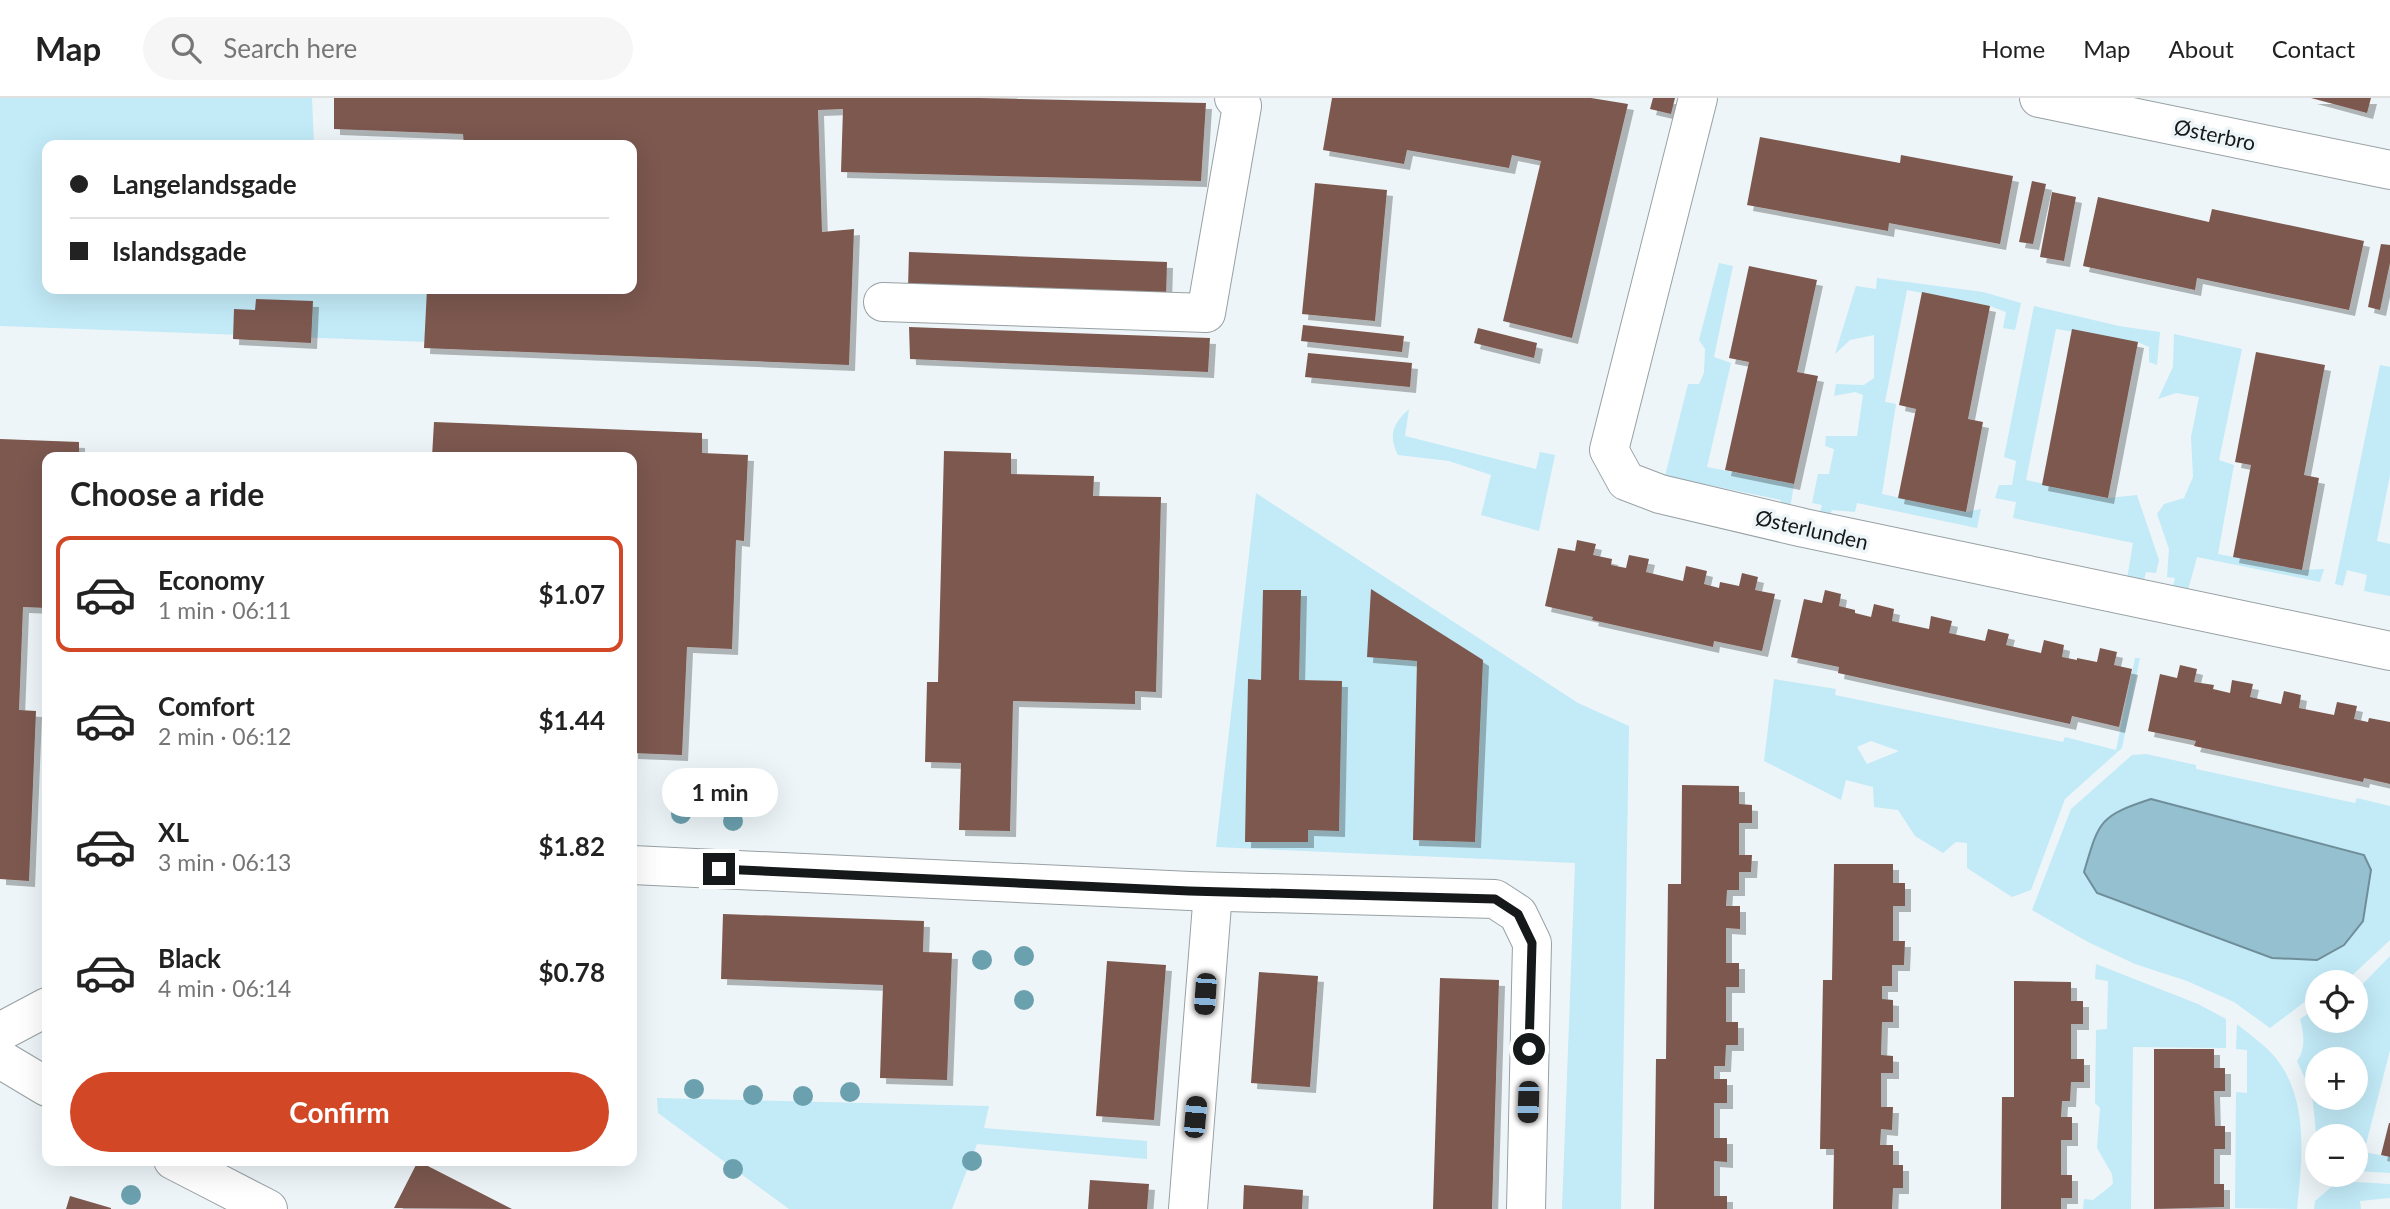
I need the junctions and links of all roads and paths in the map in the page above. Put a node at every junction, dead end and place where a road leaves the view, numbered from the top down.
1 (1234, 98) edge
2 (1698, 98) edge
3 (2039, 98) edge
4 (2390, 170) edge
5 (883, 302) dead end
6 (2390, 650) edge
7 (637, 865) edge
8 (1213, 892) junction
9 (42, 1010) edge
10 (0, 1032) edge
11 (0, 1059) edge
12 (42, 1084) edge
13 (185, 1166) edge
14 (268, 1209) edge
15 (1188, 1209) edge
16 (1525, 1209) edge

1 - 5 street
2 - 6 street, Østerlunden
3 - 4 street, Østerbro
7 - 8 street
8 - 15 street
8 - 16 street
9 - 10 street
11 - 12 street
13 - 14 street

